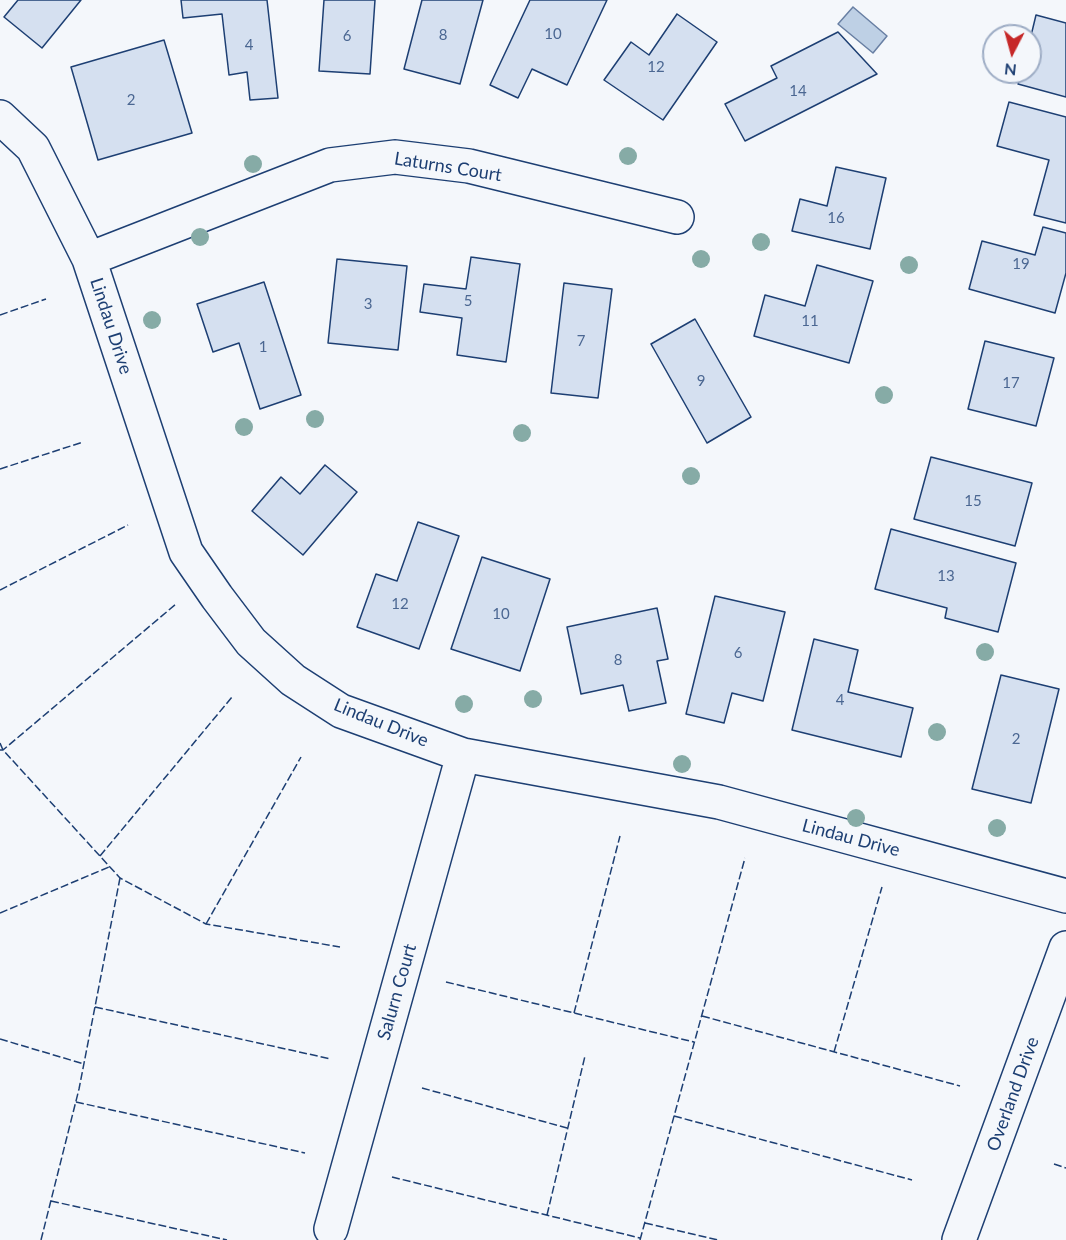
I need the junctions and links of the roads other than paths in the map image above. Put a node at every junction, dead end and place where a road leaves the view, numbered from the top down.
1 (0, 117) edge
2 (677, 217) dead end
3 (89, 259) junction
4 (463, 755) junction
5 (1066, 896) edge
6 (1066, 948) edge
7 (331, 1229) dead end
8 (959, 1240) edge

1 - 3 street, Lindau Drive
2 - 3 street, Laturns Court
3 - 4 street, Lindau Drive
4 - 5 street, Lindau Drive
4 - 7 street, Salurn Court
6 - 8 street, Overland Drive

